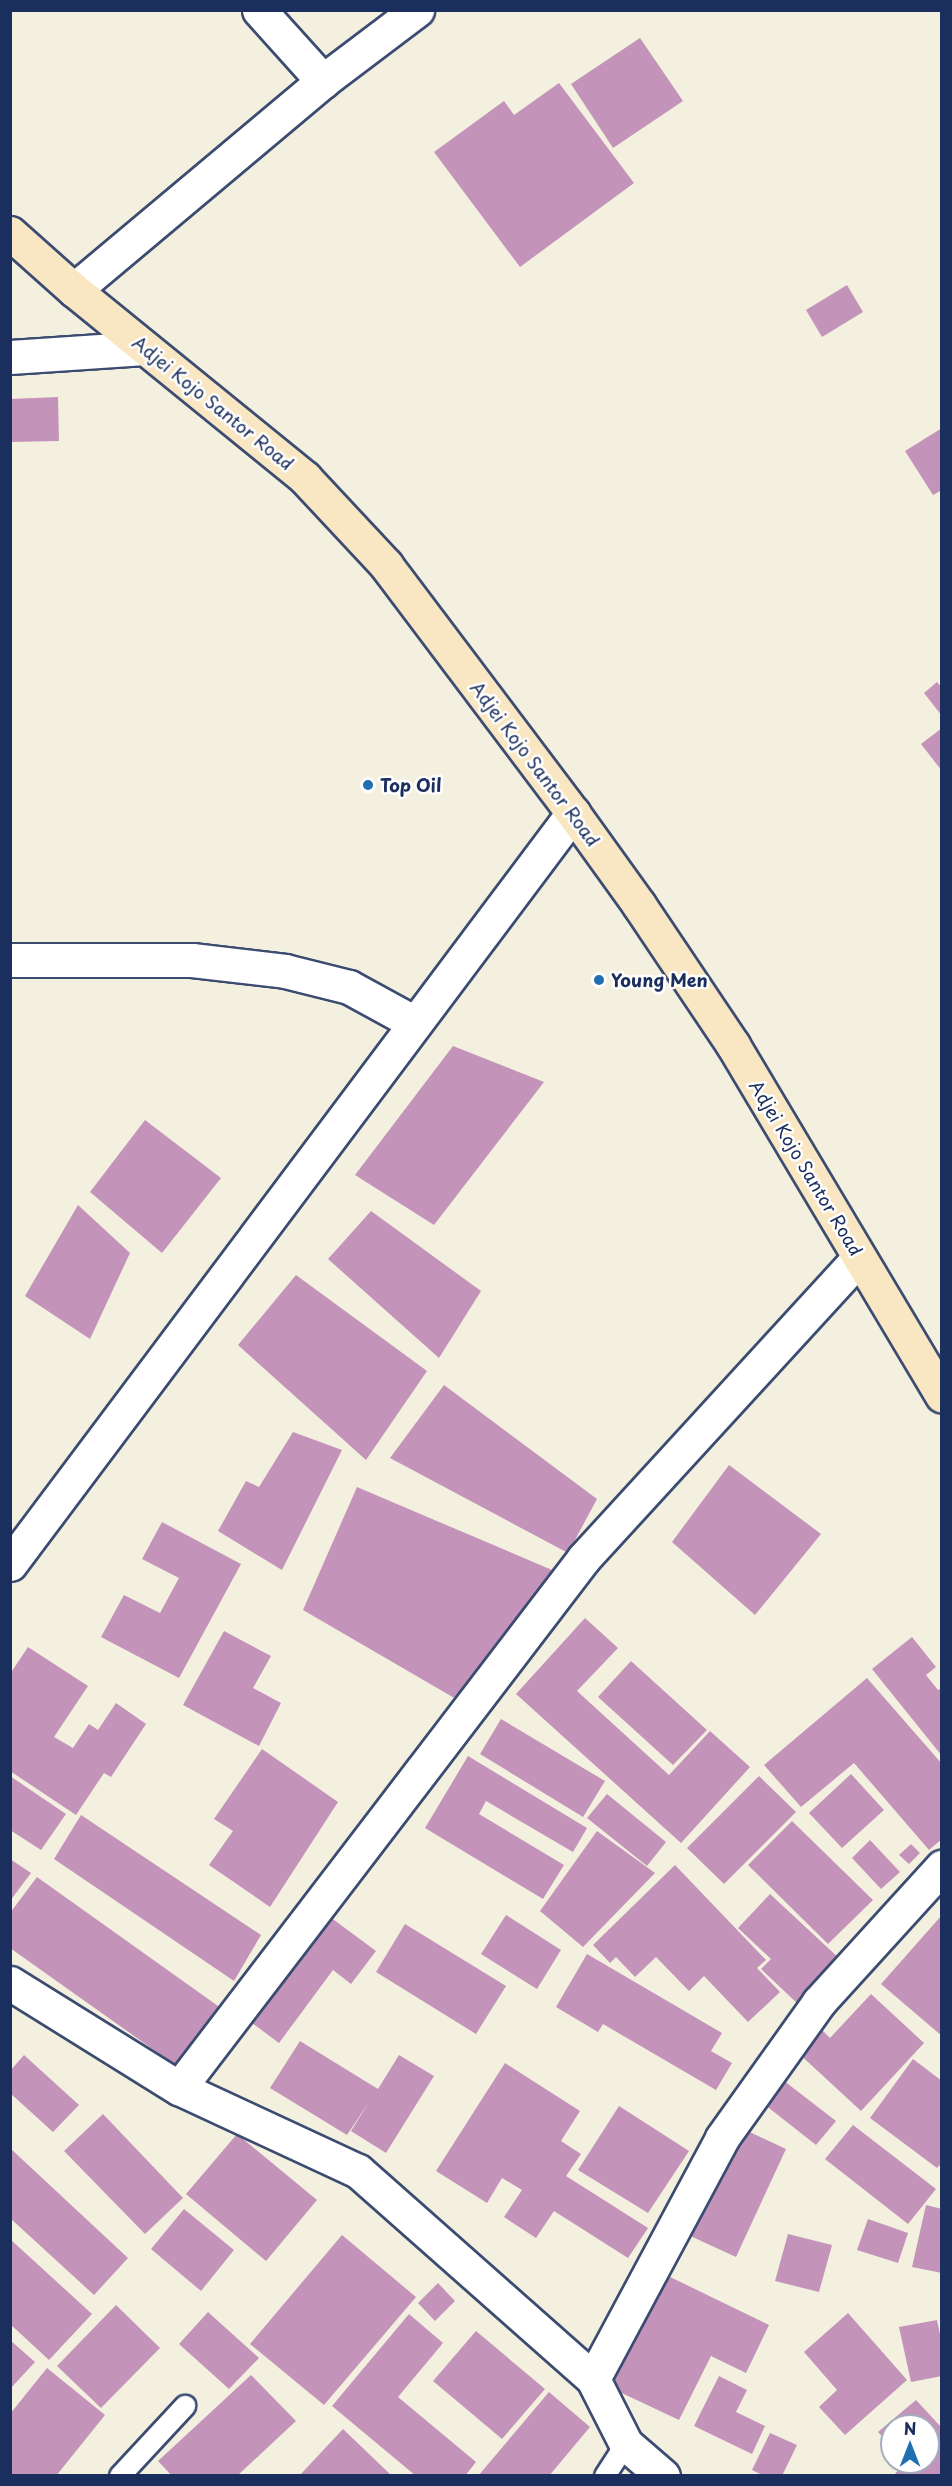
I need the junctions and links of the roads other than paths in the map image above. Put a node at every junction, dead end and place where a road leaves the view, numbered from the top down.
1 (259, 10) edge
2 (417, 10) edge
3 (323, 81) junction
4 (10, 233) edge
5 (74, 290) junction
6 (145, 348) junction
7 (10, 357) edge
8 (573, 813) junction
9 (10, 960) edge
10 (415, 1023) junction
11 (859, 1258) junction
12 (942, 1395) edge
13 (10, 1564) edge
14 (942, 1867) edge
15 (10, 1983) edge
16 (179, 2088) junction
17 (593, 2379) junction
18 (185, 2406) dead end
19 (626, 2444) junction
20 (120, 2475) edge
21 (605, 2475) edge
22 (663, 2475) edge

1 - 3 street
2 - 3 street
3 - 5 street
4 - 5 street, Adjei Kojo Santor Road
5 - 6 street, Adjei Kojo Santor Road
6 - 7 street
6 - 8 street, Adjei Kojo Santor Road
8 - 10 street
8 - 11 street, Adjei Kojo Santor Road
9 - 10 street
10 - 13 street
11 - 12 street, Adjei Kojo Santor Road
11 - 16 street
14 - 17 street
15 - 16 street
16 - 17 street
17 - 19 street
18 - 20 lane
19 - 21 lane
19 - 22 street

